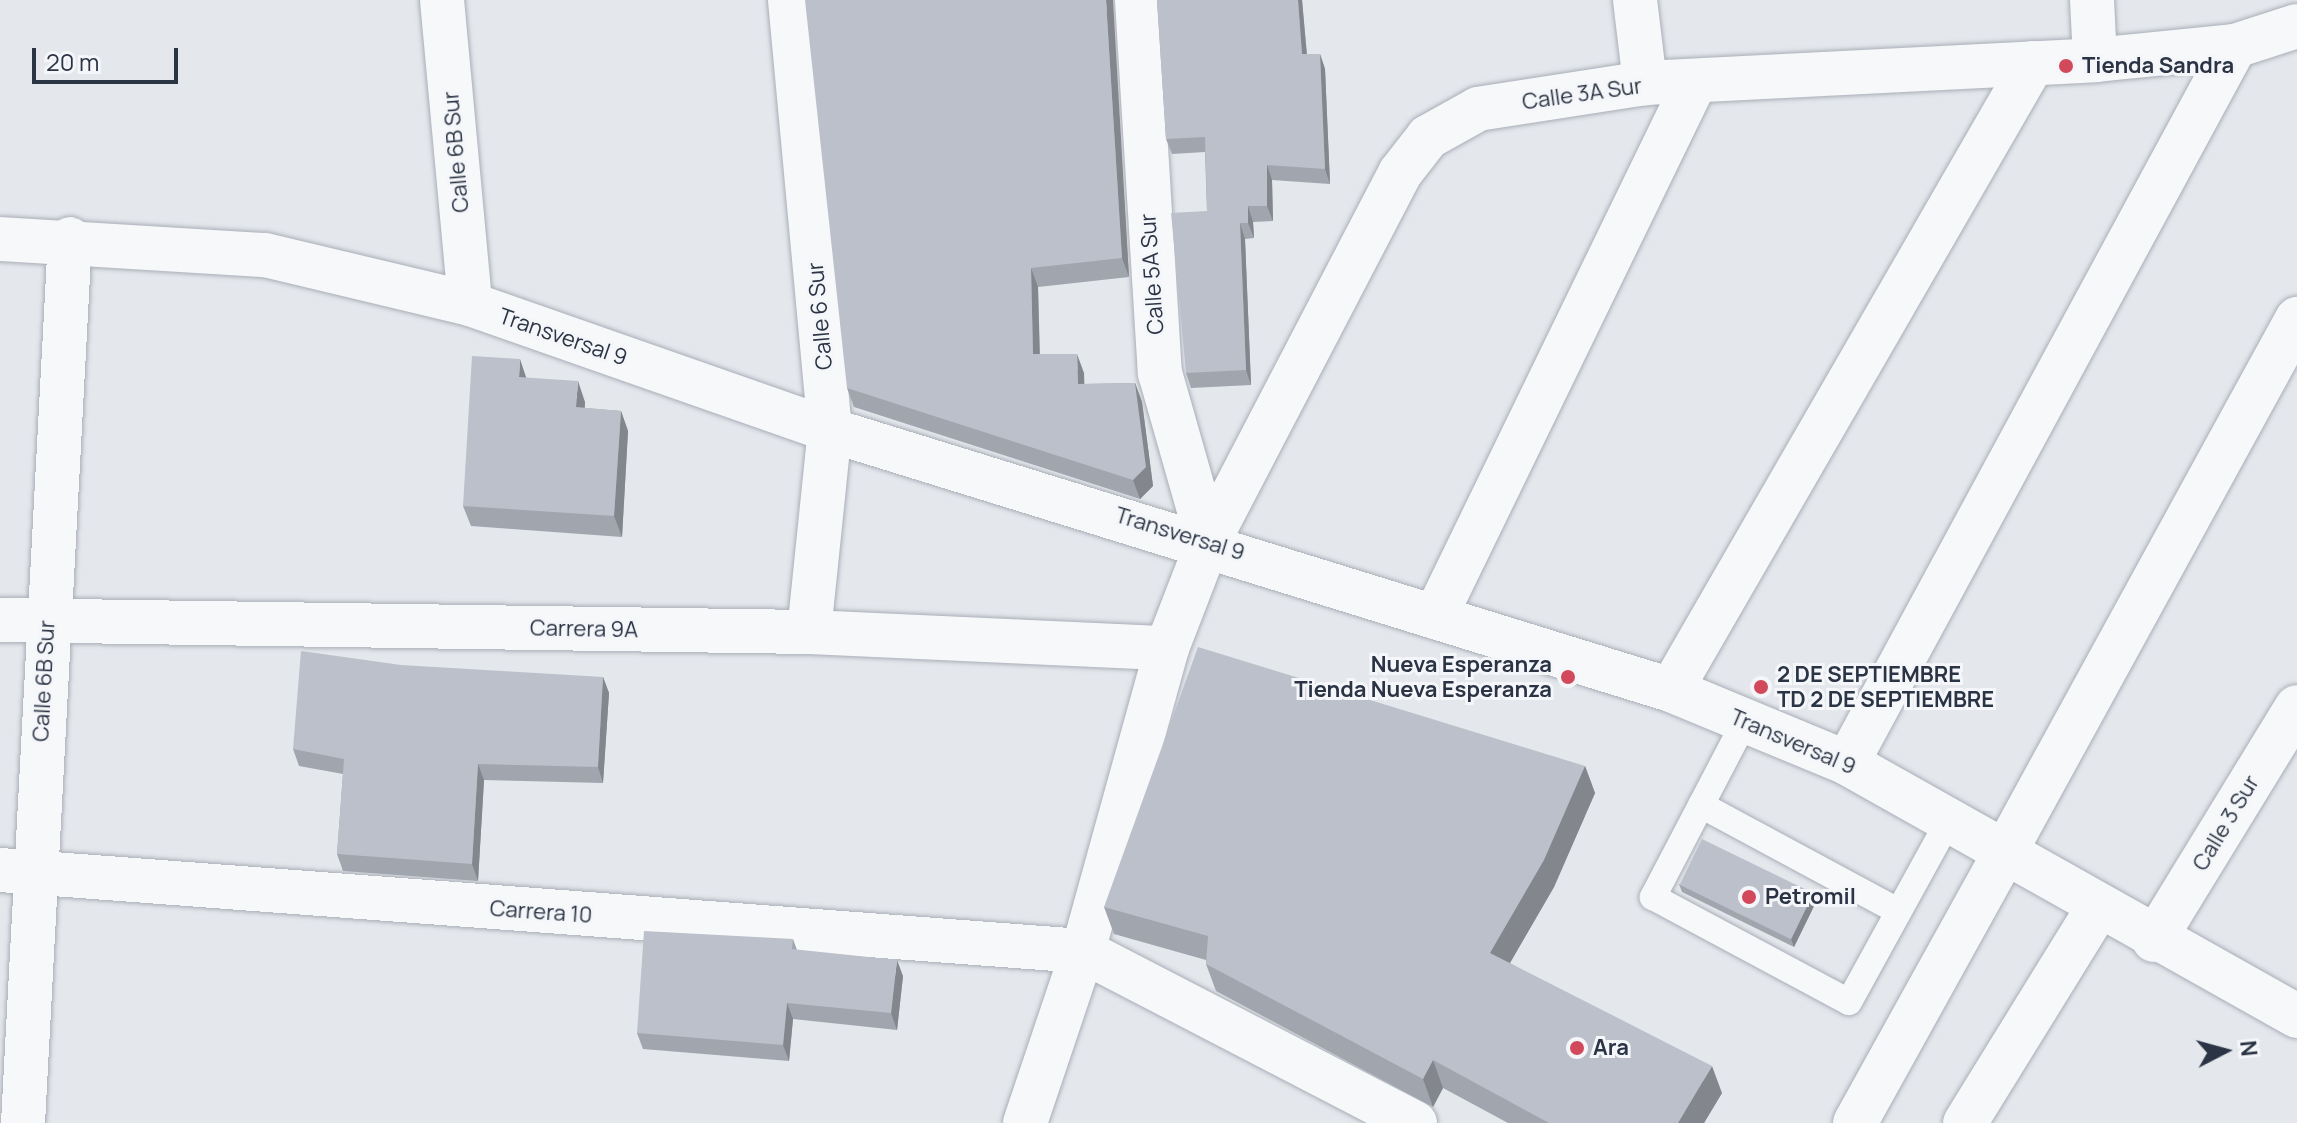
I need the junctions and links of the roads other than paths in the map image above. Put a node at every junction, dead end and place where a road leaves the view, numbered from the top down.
1 (442, 0) edge
2 (790, 0) edge
3 (1137, 0) edge
4 (1635, 0) edge
5 (2092, 0) edge
6 (2297, 26) edge
7 (2235, 46) junction
8 (2095, 60) junction
9 (2033, 63) junction
10 (1645, 83) junction
11 (1693, 86) junction
12 (0, 239) edge
13 (70, 239) junction
14 (470, 304) junction
15 (2297, 319) edge
16 (830, 430) junction
17 (1208, 542) junction
18 (1435, 617) junction
19 (0, 620) edge
20 (47, 621) junction
21 (809, 632) junction
22 (1167, 648) junction
23 (1671, 690) junction
24 (2297, 707) edge
25 (1745, 721) junction
26 (1847, 763) junction
27 (1701, 805) junction
28 (1949, 820) junction
29 (2005, 852) junction
30 (18, 871) edge
31 (2098, 908) junction
32 (1898, 911) junction
33 (2154, 940) junction
34 (1083, 951) junction
35 (2297, 1016) edge
36 (23, 1123) edge
37 (1025, 1123) edge
38 (1415, 1123) edge
39 (1855, 1123) edge
40 (1965, 1123) edge

1 - 14 street, Calle 6B Sur
2 - 16 street, Calle 6 Sur
3 - 17 street, Calle 5A Sur
4 - 10 street
5 - 8 street
6 - 7 street, Calle 3A Sur
7 - 8 street, Calle 3A Sur
7 - 26 street
8 - 9 street, Calle 3A Sur
9 - 11 street, Calle 3A Sur
9 - 23 street
10 - 11 street, Calle 3A Sur
10 - 17 street, Calle 3A Sur
11 - 18 street
12 - 13 street, Transversal 9
13 - 14 street, Transversal 9
13 - 20 street, Calle 6B Sur
14 - 16 street, Transversal 9
15 - 29 street
16 - 17 street, Transversal 9
16 - 21 street, Calle 6 Sur
17 - 18 street, Transversal 9
17 - 22 street, Calle 3A Sur
18 - 23 street, Transversal 9
19 - 20 street, Carrera 9A
20 - 21 street, Carrera 9A
20 - 30 street, Calle 6B Sur
21 - 22 street, Carrera 9A
22 - 34 street, Calle 3A Sur
23 - 25 street, Transversal 9
24 - 33 street, Calle 3 Sur
25 - 26 street, Transversal 9
25 - 27 lane
26 - 28 street, Transversal 9
27 - 32 lane
27 - 32 lane
28 - 29 street, Transversal 9
28 - 32 lane
29 - 31 street, Transversal 9
29 - 39 street
30 - 34 street, Carrera 10
30 - 36 street, Calle 6B Sur
31 - 33 street, Transversal 9
31 - 40 street
33 - 35 street, Transversal 9
34 - 37 street, Calle 3A Sur
34 - 38 street

